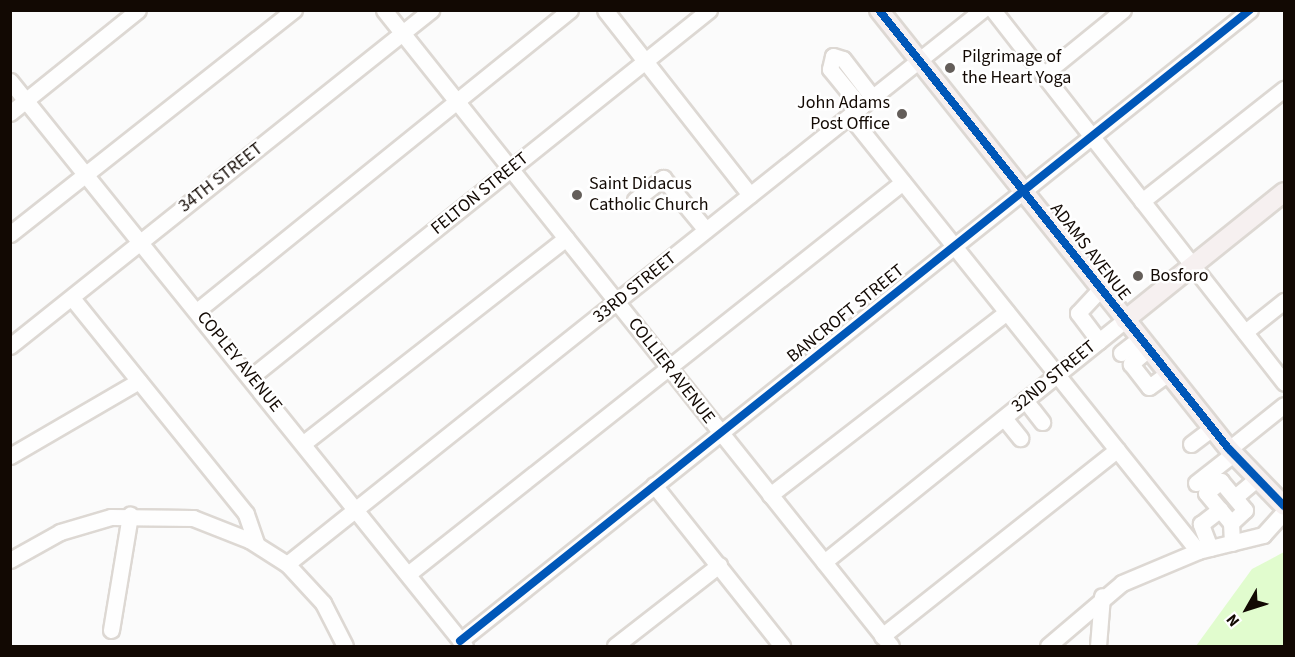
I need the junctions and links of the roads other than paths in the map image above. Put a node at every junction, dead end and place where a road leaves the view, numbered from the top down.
1 (138, 10) edge
2 (294, 10) edge
3 (384, 10) edge
4 (431, 10) edge
5 (570, 10) edge
6 (605, 10) edge
7 (709, 10) edge
8 (879, 10) edge
9 (982, 10) edge
10 (993, 10) edge
11 (1123, 10) edge
12 (1250, 10) edge
13 (402, 33) junction
14 (919, 61) junction
15 (645, 62) junction
16 (1043, 75) junction
17 (10, 81) edge
18 (1284, 89) edge
19 (26, 101) junction
20 (456, 101) junction
21 (861, 107) junction
22 (10, 113) edge
23 (1092, 137) junction
24 (511, 169) junction
25 (87, 175) junction
26 (903, 182) junction
27 (1023, 191) junction
28 (1284, 192) edge
29 (750, 195) junction
30 (636, 200) dead end
31 (1142, 201) junction
32 (706, 230) junction
33 (10, 234) edge
34 (566, 238) junction
35 (140, 242) junction
36 (955, 246) junction
37 (1193, 266) junction
38 (1100, 289) junction
39 (72, 298) junction
40 (1284, 301) edge
41 (617, 303) junction
42 (198, 310) junction
43 (1007, 312) junction
44 (1125, 320) junction
45 (1245, 332) junction
46 (1099, 341) junction
47 (1144, 343) junction
48 (10, 346) edge
49 (1121, 353) dead end
50 (669, 369) junction
51 (1057, 375) junction
52 (251, 377) junction
53 (139, 381) junction
54 (1284, 383) edge
55 (1025, 400) junction
56 (1284, 405) edge
57 (1004, 418) junction
58 (1042, 422) dead end
59 (1212, 428) junction
60 (720, 433) junction
61 (1020, 438) dead end
62 (305, 442) junction
63 (1191, 444) dead end
64 (1117, 450) junction
65 (1231, 452) junction
66 (10, 456) edge
67 (1255, 480) junction
68 (1196, 483) dead end
69 (654, 485) junction
70 (770, 495) junction
71 (1228, 504) junction
72 (1284, 506) edge
73 (356, 507) junction
74 (1284, 512) edge
75 (130, 515) junction
76 (256, 543) junction
77 (1232, 543) junction
78 (1204, 549) junction
79 (10, 560) edge
80 (824, 562) junction
81 (287, 564) junction
82 (719, 565) junction
83 (408, 574) junction
84 (1102, 596) junction
85 (111, 630) dead end
86 (886, 641) edge
87 (463, 644) edge
88 (345, 646) edge
89 (615, 646) edge
90 (782, 646) edge
91 (1048, 646) edge
92 (1098, 646) edge

1 - 19 street
2 - 25 street
3 - 13 street, COLLIER AVENUE
4 - 13 street, 34TH STREET
5 - 20 street
6 - 15 street
7 - 15 street, FELTON STREET
8 - 14 main road, ADAMS AVENUE
9 - 14 street, 33RD STREET
10 - 16 street
11 - 16 street
12 - 23 street, BANCROFT STREET
13 - 20 street, COLLIER AVENUE
13 - 35 street, 34TH STREET
14 - 21 street, 33RD STREET
14 - 27 main road, ADAMS AVENUE
15 - 24 street, FELTON STREET
15 - 29 street
16 - 23 street
17 - 19 street, COPLEY AVENUE
18 - 31 street
19 - 22 street
19 - 25 street, COPLEY AVENUE
20 - 24 street, COLLIER AVENUE
20 - 42 street
21 - 26 street
21 - 29 street, 33RD STREET
23 - 27 street, BANCROFT STREET
23 - 31 street
24 - 34 street, COLLIER AVENUE
24 - 52 street, FELTON STREET
25 - 33 street
25 - 35 street, COPLEY AVENUE
26 - 36 street
26 - 50 street
27 - 36 street, BANCROFT STREET
27 - 38 main road, ADAMS AVENUE
28 - 37 main road, 32ND STREET
29 - 32 street, 33RD STREET
30 - 32 street
31 - 37 street
32 - 41 street, 33RD STREET
34 - 41 street, COLLIER AVENUE
34 - 62 street
35 - 39 street, 34TH STREET
35 - 42 street, COPLEY AVENUE
36 - 43 street
36 - 60 street, BANCROFT STREET
37 - 44 main road, 32ND STREET
37 - 45 street
38 - 44 main road, ADAMS AVENUE
38 - 46 street
39 - 48 street, 34TH STREET
39 - 53 street
40 - 45 street
41 - 50 street, COLLIER AVENUE
41 - 73 street, 33RD STREET
42 - 52 street, COPLEY AVENUE
43 - 51 street
43 - 70 street
44 - 46 street, 32ND STREET
44 - 47 main road, ADAMS AVENUE
45 - 54 street
46 - 51 street, 32ND STREET
47 - 49 street
47 - 59 main road, ADAMS AVENUE
50 - 60 street, COLLIER AVENUE
50 - 83 street
51 - 55 street, 32ND STREET
51 - 64 street
52 - 62 street, COPLEY AVENUE
53 - 66 street
53 - 76 street
55 - 57 street, 32ND STREET
55 - 58 street
56 - 65 street
57 - 61 street
57 - 80 street, 32ND STREET
59 - 63 street
59 - 65 main road, ADAMS AVENUE
60 - 69 street, BANCROFT STREET
60 - 70 street, COLLIER AVENUE
62 - 73 street, COPLEY AVENUE
64 - 78 street
64 - 86 street
65 - 67 main road, ADAMS AVENUE
65 - 68 street
67 - 71 street
67 - 72 main road, ADAMS AVENUE
69 - 82 street
69 - 87 street, BANCROFT STREET
70 - 80 street, COLLIER AVENUE
71 - 77 street
71 - 78 street
73 - 81 street, 33RD STREET
73 - 83 street, COPLEY AVENUE
74 - 77 street
75 - 76 street
75 - 79 street
75 - 85 street
76 - 81 street
77 - 78 street
78 - 84 street
80 - 86 street, COLLIER AVENUE
81 - 88 street
82 - 89 street
82 - 90 street
83 - 87 street, COPLEY AVENUE
84 - 91 street
84 - 92 street

